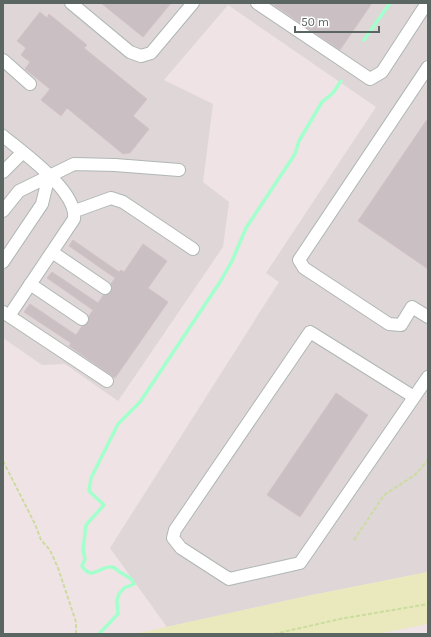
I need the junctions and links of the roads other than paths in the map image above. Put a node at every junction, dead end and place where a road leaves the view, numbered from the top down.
1 (72, 3) edge
2 (193, 3) edge
3 (257, 3) edge
4 (427, 3) edge
5 (3, 60) edge
6 (428, 67) edge
7 (30, 84) dead end
8 (3, 136) edge
9 (23, 152) junction
10 (179, 170) dead end
11 (3, 172) edge
12 (49, 175) junction
13 (3, 211) edge
14 (75, 211) junction
15 (194, 249) dead end
16 (52, 252) junction
17 (3, 262) edge
18 (30, 284) junction
19 (105, 288) dead end
20 (6, 314) edge
21 (428, 317) edge
22 (82, 319) dead end
23 (428, 377) edge
24 (107, 381) dead end
25 (414, 397) junction

1 - 2 street
3 - 4 street
5 - 7 street
6 - 21 street
8 - 9 street
9 - 11 street
9 - 12 street
10 - 12 street
12 - 13 street
12 - 14 street
12 - 17 street
14 - 15 street
14 - 16 street
16 - 18 street
16 - 19 street
18 - 20 street
18 - 22 street
20 - 24 street
23 - 25 street
25 - 25 street

